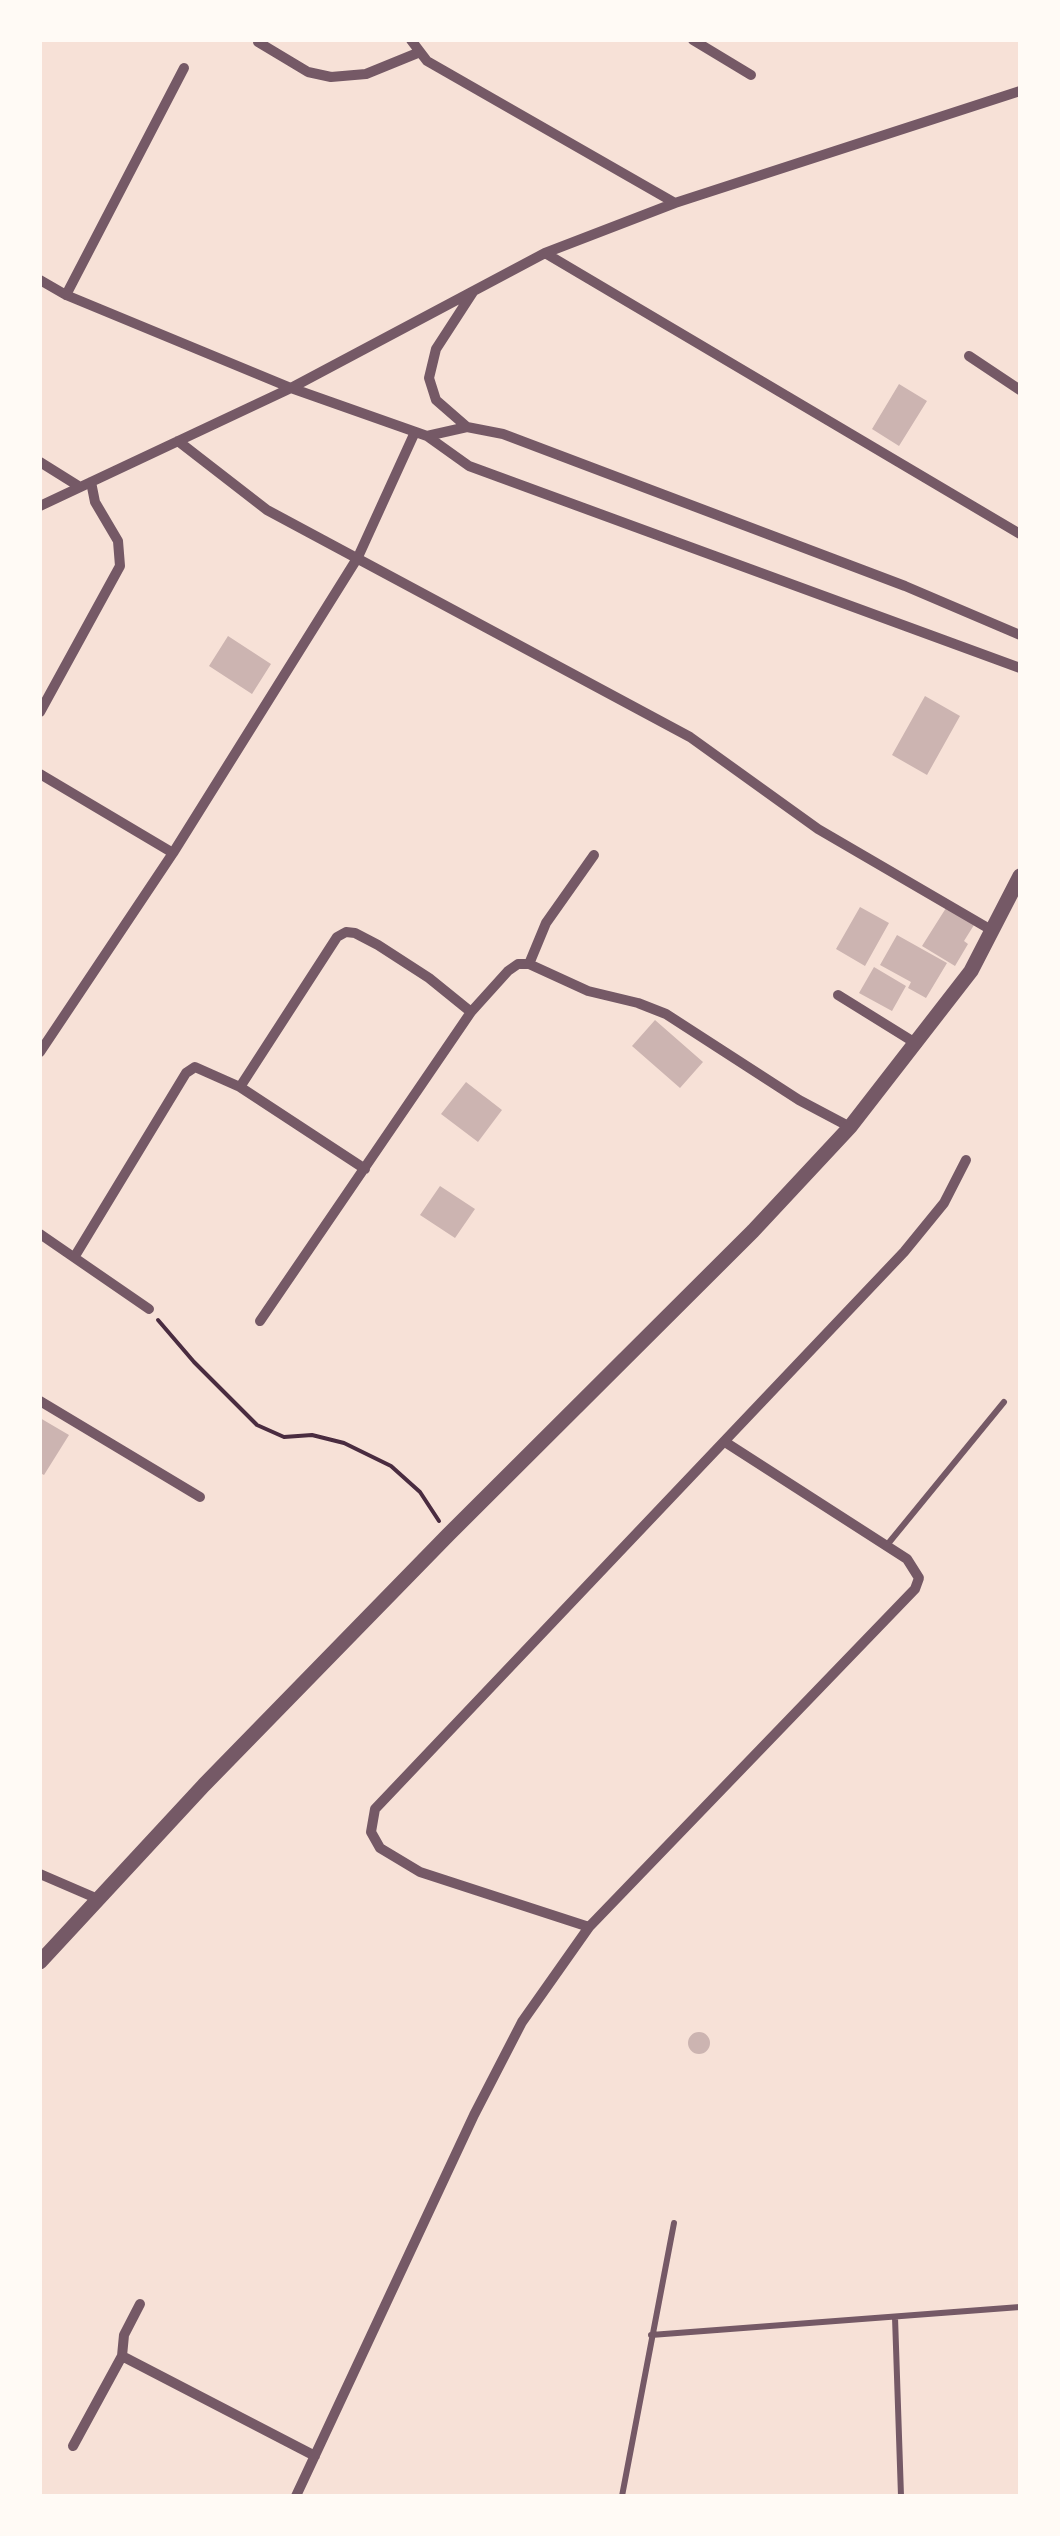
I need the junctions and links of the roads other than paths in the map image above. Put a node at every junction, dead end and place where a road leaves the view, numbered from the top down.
1 (411, 40) edge
2 (693, 40) edge
3 (258, 42) edge
4 (420, 52) junction
5 (184, 68) dead end
6 (751, 75) dead end
7 (1020, 91) edge
8 (674, 202) junction
9 (545, 253) junction
10 (40, 280) edge
11 (477, 288) junction
12 (66, 294) junction
13 (969, 356) dead end
14 (290, 388) junction
15 (1020, 390) edge
16 (468, 427) junction
17 (421, 434) junction
18 (178, 441) junction
19 (40, 462) edge
20 (86, 485) junction
21 (40, 506) edge
22 (1020, 534) edge
23 (358, 556) junction
24 (1020, 635) edge
25 (1020, 668) edge
26 (40, 712) edge
27 (40, 774) edge
28 (173, 853) junction
29 (594, 855) dead end
30 (1020, 876) edge
31 (993, 931) junction
32 (529, 964) junction
33 (838, 995) dead end
34 (471, 1012) junction
35 (917, 1044) junction
36 (40, 1052) edge
37 (240, 1087) junction
38 (850, 1127) junction
39 (966, 1160) dead end
40 (365, 1169) junction
41 (40, 1234) edge
42 (75, 1256) junction
43 (149, 1309) road end
44 (260, 1321) dead end
45 (40, 1400) edge
46 (1004, 1402) dead end
47 (724, 1442) junction
48 (200, 1497) dead end
49 (886, 1546) junction
50 (40, 1874) edge
51 (98, 1899) junction
52 (590, 1927) junction
53 (40, 1962) edge
54 (674, 2223) dead end
55 (140, 2304) dead end
56 (1020, 2307) edge
57 (895, 2317) junction
58 (650, 2334) junction
59 (122, 2356) junction
60 (73, 2446) dead end
61 (315, 2456) junction
62 (296, 2496) edge
63 (622, 2496) edge
64 (901, 2496) edge

1 - 4 street
2 - 6 street
3 - 4 street
4 - 8 street
5 - 12 street
7 - 8 street
8 - 9 street
9 - 11 street
9 - 22 street
10 - 12 street
11 - 14 street
11 - 16 street
12 - 14 street
13 - 15 street
14 - 17 street
14 - 18 street
16 - 17 street
16 - 24 street
17 - 23 street
17 - 25 street
18 - 20 street
18 - 23 street
19 - 20 street
20 - 21 street
20 - 26 street
23 - 28 street
23 - 31 street
27 - 28 street
28 - 36 street
29 - 32 street
30 - 31 street
31 - 35 street
32 - 34 street
32 - 38 street
33 - 35 street
34 - 37 street
34 - 40 street
35 - 38 street
37 - 40 street
37 - 42 street
38 - 51 street
39 - 47 street
40 - 44 street
41 - 42 street
42 - 43 street
45 - 48 street
46 - 49 lane
47 - 49 street
47 - 52 street
49 - 52 street
50 - 51 street
51 - 53 street
52 - 61 street
54 - 58 lane
55 - 59 street
56 - 57 lane
57 - 58 lane
57 - 64 lane
58 - 63 lane
59 - 60 street
59 - 61 street
61 - 62 street

